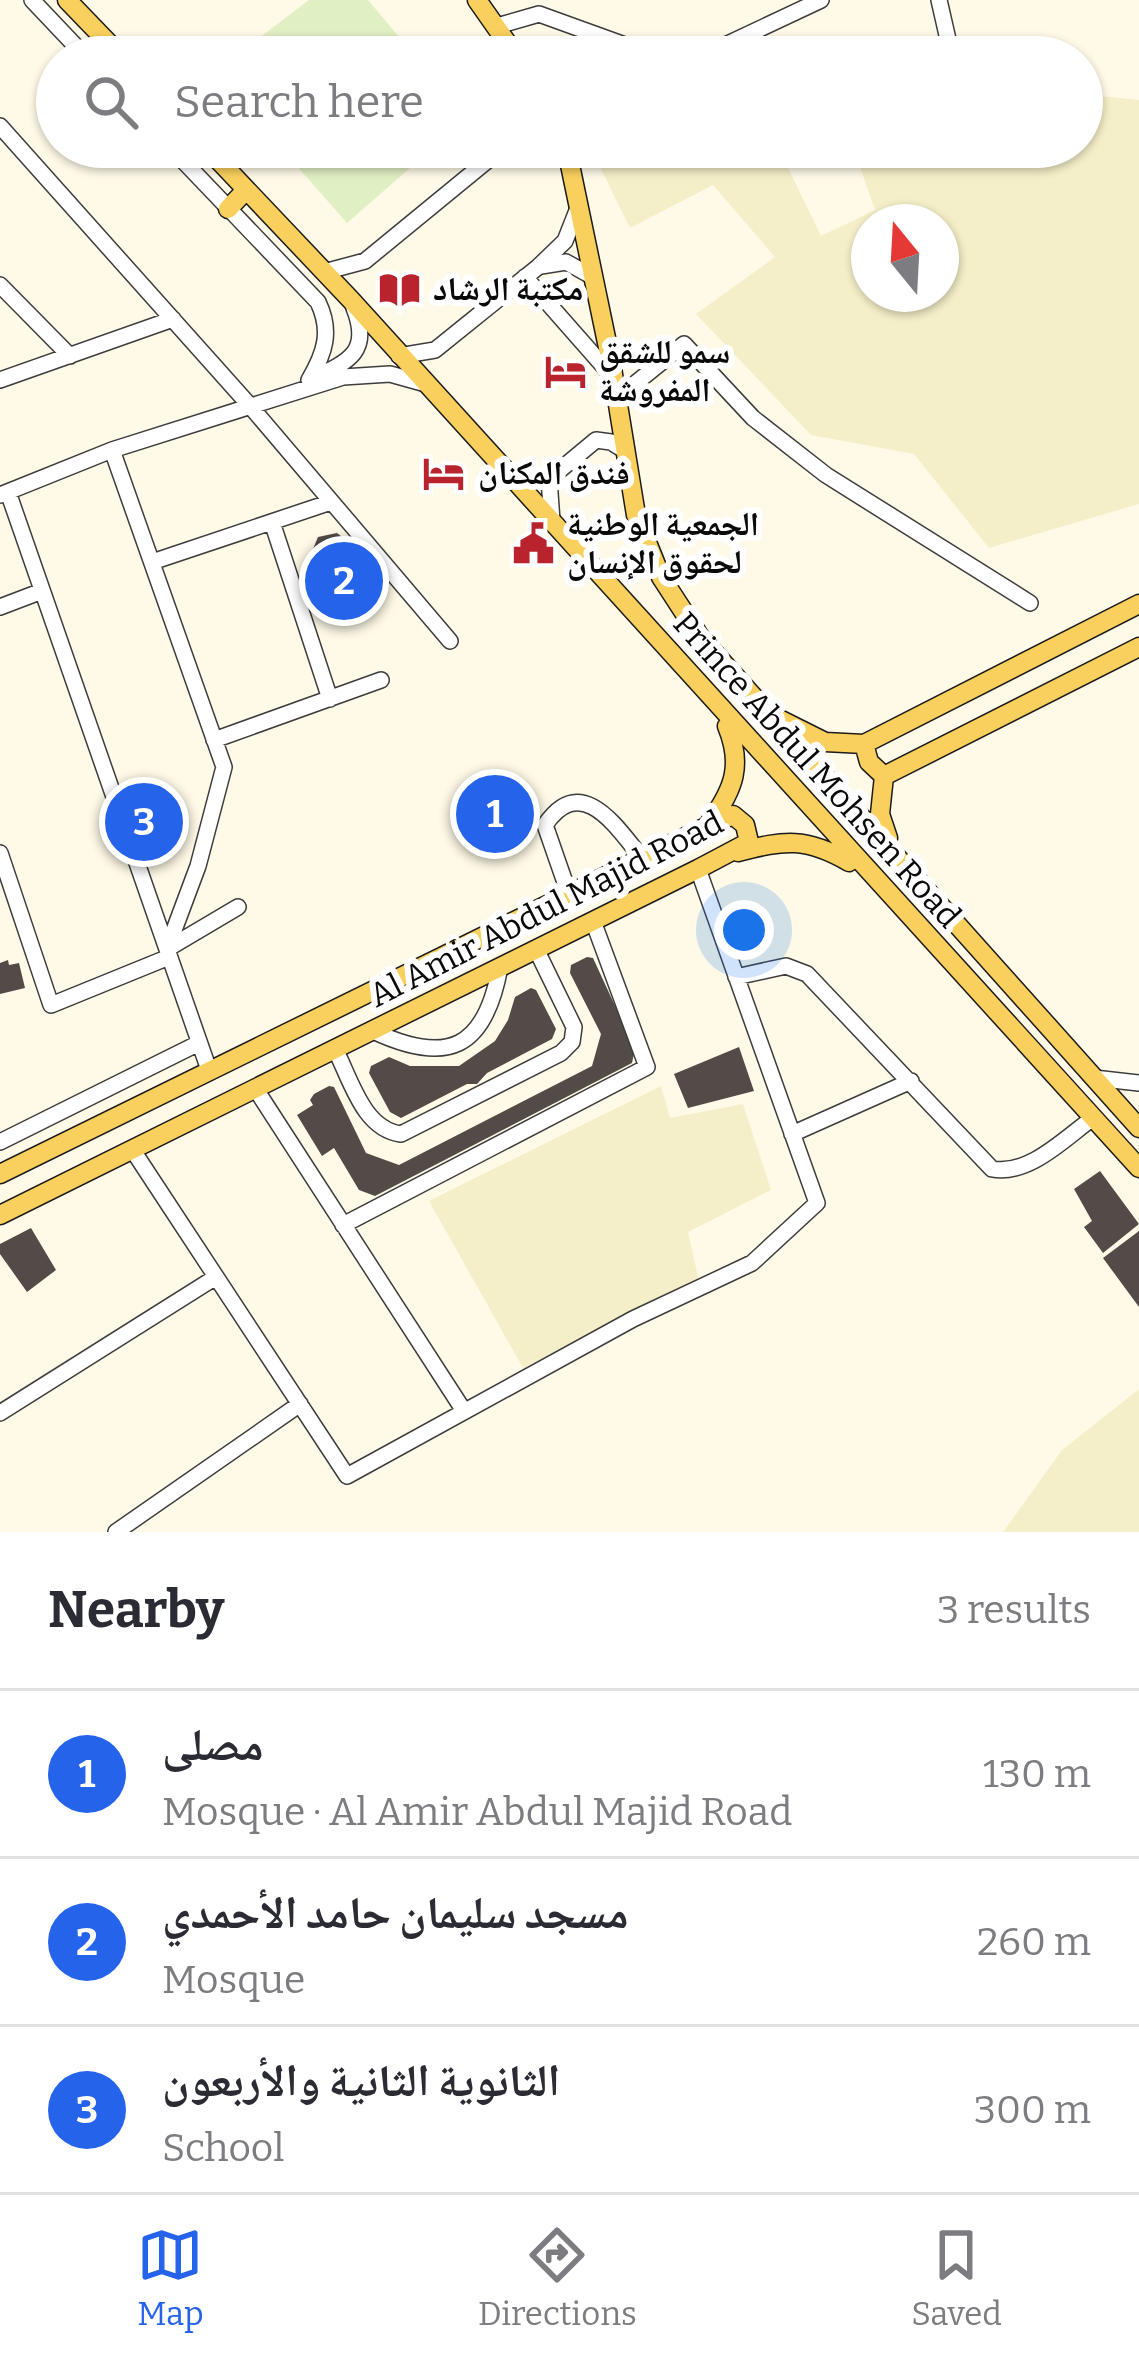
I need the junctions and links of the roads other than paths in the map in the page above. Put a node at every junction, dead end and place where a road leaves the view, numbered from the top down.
1 (32, 0) edge
2 (67, 0) edge
3 (477, 0) edge
4 (821, 0) edge
5 (939, 0) edge
6 (497, 26) junction
7 (66, 36) edge
8 (102, 36) edge
9 (503, 36) edge
10 (600, 36) edge
11 (745, 36) edge
12 (947, 36) edge
13 (0, 126) edge
14 (36, 166) edge
15 (38, 168) edge
16 (190, 168) edge
17 (226, 168) edge
18 (478, 168) edge
19 (568, 168) edge
20 (246, 190) junction
21 (578, 208) junction
22 (228, 209) junction
23 (325, 272) junction
24 (532, 272) junction
25 (593, 277) junction
26 (0, 285) edge
27 (351, 300) junction
28 (173, 319) junction
29 (435, 350) junction
30 (70, 356) junction
31 (398, 356) junction
32 (613, 377) junction
33 (0, 380) edge
34 (309, 380) junction
35 (428, 387) junction
36 (616, 399) junction
37 (251, 406) junction
38 (112, 450) junction
39 (624, 450) junction
40 (4, 494) edge
41 (332, 502) junction
42 (272, 522) junction
43 (553, 526) junction
44 (152, 562) junction
45 (42, 591) junction
46 (1030, 603) dead end
47 (1139, 604) edge
48 (0, 607) edge
49 (450, 641) dead end
50 (1139, 647) edge
51 (381, 680) dead end
52 (330, 699) junction
53 (720, 711) junction
54 (768, 713) junction
55 (214, 740) junction
56 (864, 744) junction
57 (884, 776) junction
58 (708, 826) junction
59 (891, 848) junction
60 (0, 853) edge
61 (722, 856) junction
62 (642, 858) junction
63 (698, 869) junction
64 (866, 872) junction
65 (569, 893) junction
66 (238, 907) dead end
67 (593, 921) junction
68 (536, 949) junction
69 (168, 953) junction
70 (500, 967) junction
71 (736, 977) junction
72 (373, 1031) junction
73 (200, 1043) junction
74 (334, 1049) junction
75 (209, 1070) junction
76 (1094, 1078) junction
77 (911, 1081) junction
78 (1139, 1083) edge
79 (255, 1088) junction
80 (1093, 1118) junction
81 (46, 1119) junction
82 (1139, 1129) edge
83 (792, 1134) junction
84 (0, 1142) edge
85 (60, 1144) junction
86 (132, 1149) junction
87 (1139, 1168) edge
88 (0, 1174) edge
89 (0, 1215) edge
90 (344, 1225) junction
91 (216, 1276) junction
92 (300, 1404) junction
93 (464, 1411) junction
94 (0, 1413) edge
95 (116, 1532) edge

1 - 7 street
2 - 8 main road
3 - 6 main road
4 - 11 street
5 - 12 street
6 - 9 main road
6 - 10 street
13 - 14 street
15 - 28 street
16 - 22 street
17 - 20 main road, Prince Abdul Mohsen Road
18 - 23 street
19 - 21 main road, Prince Abdul Mohsen Road
20 - 22 main road
20 - 23 main road, Prince Abdul Mohsen Road
21 - 24 street
21 - 25 main road, Prince Abdul Mohsen Road
22 - 34 street
23 - 27 main road, Prince Abdul Mohsen Road
24 - 25 street
24 - 29 street
24 - 32 street
25 - 32 main road, Prince Abdul Mohsen Road
26 - 30 street
27 - 31 main road, Prince Abdul Mohsen Road
27 - 34 street
28 - 30 street
28 - 37 street
29 - 31 street
29 - 35 street
30 - 33 street
31 - 35 main road, Prince Abdul Mohsen Road
32 - 36 main road, Prince Abdul Mohsen Road
34 - 37 street
35 - 37 street
35 - 43 main road, Prince Abdul Mohsen Road
36 - 39 main road, Prince Abdul Mohsen Road
36 - 46 street
37 - 38 street
37 - 41 street
38 - 40 street
38 - 44 street
39 - 43 street
39 - 54 main road, Prince Abdul Mohsen Road
40 - 45 street
41 - 42 street
41 - 49 street
42 - 44 street
42 - 52 street
43 - 53 main road, Prince Abdul Mohsen Road
44 - 55 street
45 - 48 street
45 - 69 street
47 - 56 main road
50 - 57 main road
51 - 52 street
52 - 55 street
53 - 58 main road
53 - 64 main road, Prince Abdul Mohsen Road
54 - 56 main road
54 - 59 main road, Prince Abdul Mohsen Road
55 - 69 street
56 - 57 main road
57 - 59 main road
58 - 61 main road, Al Amir Abdul Majid Road
58 - 62 main road, Al Amir Abdul Majid Road
59 - 76 main road, Prince Abdul Mohsen Road
60 - 69 street
61 - 63 main road, Al Amir Abdul Majid Road
61 - 64 main road
62 - 65 main road, Al Amir Abdul Majid Road
62 - 65 street
63 - 67 main road, Al Amir Abdul Majid Road
63 - 71 street
64 - 80 main road, Prince Abdul Mohsen Road
65 - 75 main road, Al Amir Abdul Majid Road
66 - 69 street
67 - 68 main road, Al Amir Abdul Majid Road
67 - 90 street
68 - 70 main road, Al Amir Abdul Majid Road
68 - 74 street
69 - 73 street
70 - 72 main road, Al Amir Abdul Majid Road
70 - 72 street
71 - 77 street
71 - 83 street
72 - 74 main road, Al Amir Abdul Majid Road
73 - 75 street
73 - 81 street
74 - 79 main road, Al Amir Abdul Majid Road
75 - 85 main road, Al Amir Abdul Majid Road
76 - 78 street
76 - 82 main road, Prince Abdul Mohsen Road
77 - 80 street
77 - 83 street
79 - 86 main road, Al Amir Abdul Majid Road
79 - 90 street
80 - 87 main road, Prince Abdul Mohsen Road
81 - 84 street
81 - 85 street
83 - 93 street
85 - 88 main road, Al Amir Abdul Majid Road
86 - 89 main road, Al Amir Abdul Majid Road
86 - 91 street
90 - 93 street
91 - 92 street
91 - 94 street
92 - 93 street
92 - 95 street

